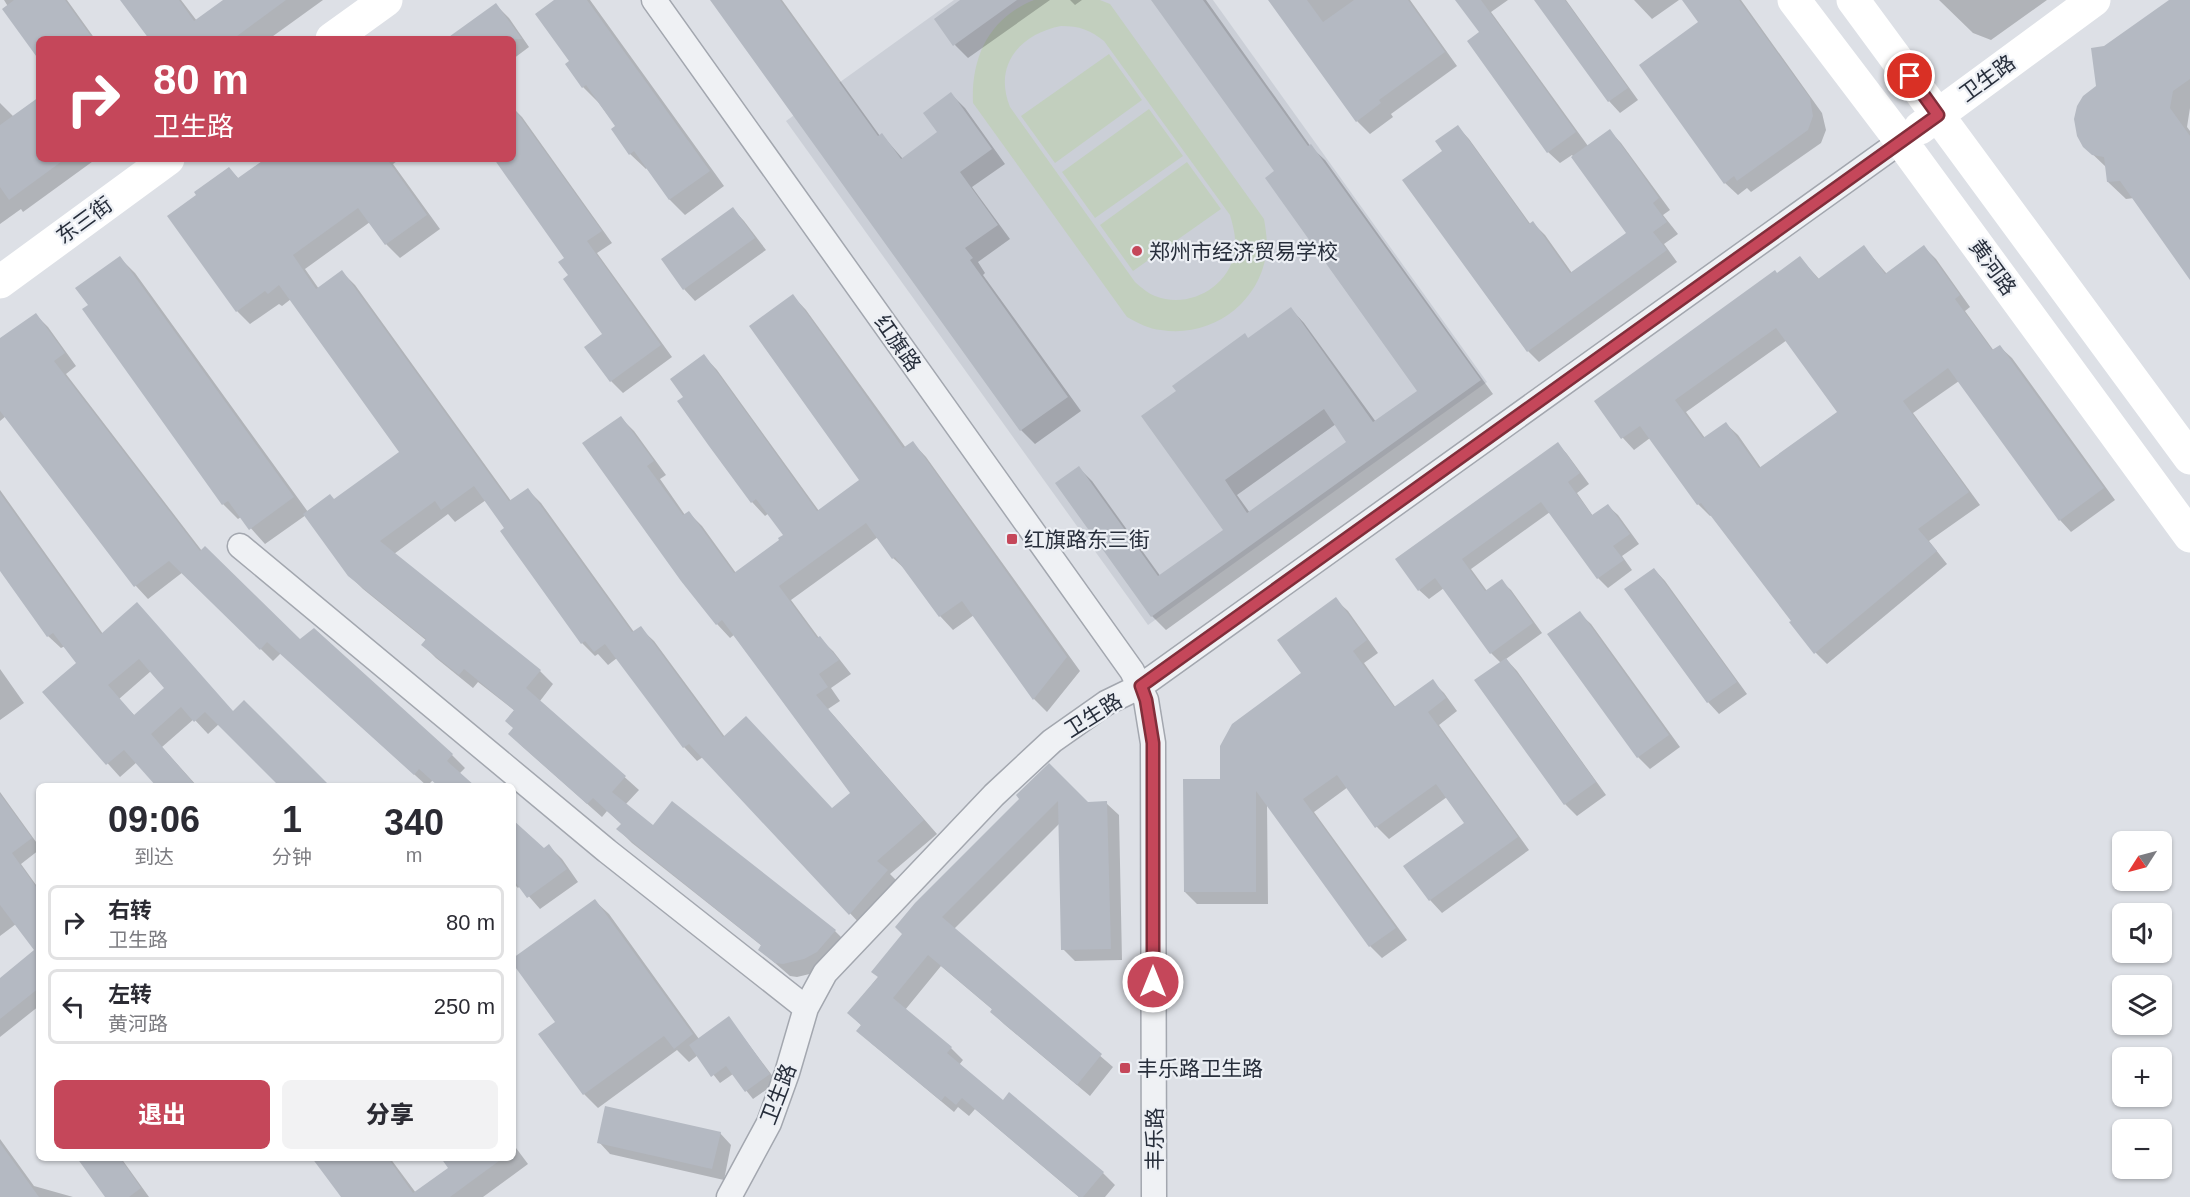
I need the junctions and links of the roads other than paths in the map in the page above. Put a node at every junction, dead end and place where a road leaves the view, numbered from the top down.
1 (386, 0) edge
2 (654, 0) edge
3 (1794, 0) edge
4 (1853, 0) edge
5 (2094, 0) edge
6 (336, 36) edge
7 (1938, 115) junction
8 (1901, 141) junction
9 (164, 162) edge
10 (0, 282) edge
11 (2190, 458) edge
12 (2190, 536) edge
13 (240, 546) dead end
14 (1141, 686) junction
15 (806, 1008) junction
16 (729, 1197) edge
17 (1154, 1197) edge

1 - 6 main road
2 - 14 street, 红旗路
3 - 8 main road, 黄河路
4 - 7 main road
5 - 7 main road, 卫生路
7 - 8 main road, 卫生路
7 - 11 main road
8 - 12 main road, 黄河路
8 - 14 street, 卫生路
9 - 10 main road, 东三街
13 - 15 street
14 - 15 street, 卫生路
14 - 17 street, 丰乐路
15 - 16 street, 卫生路

